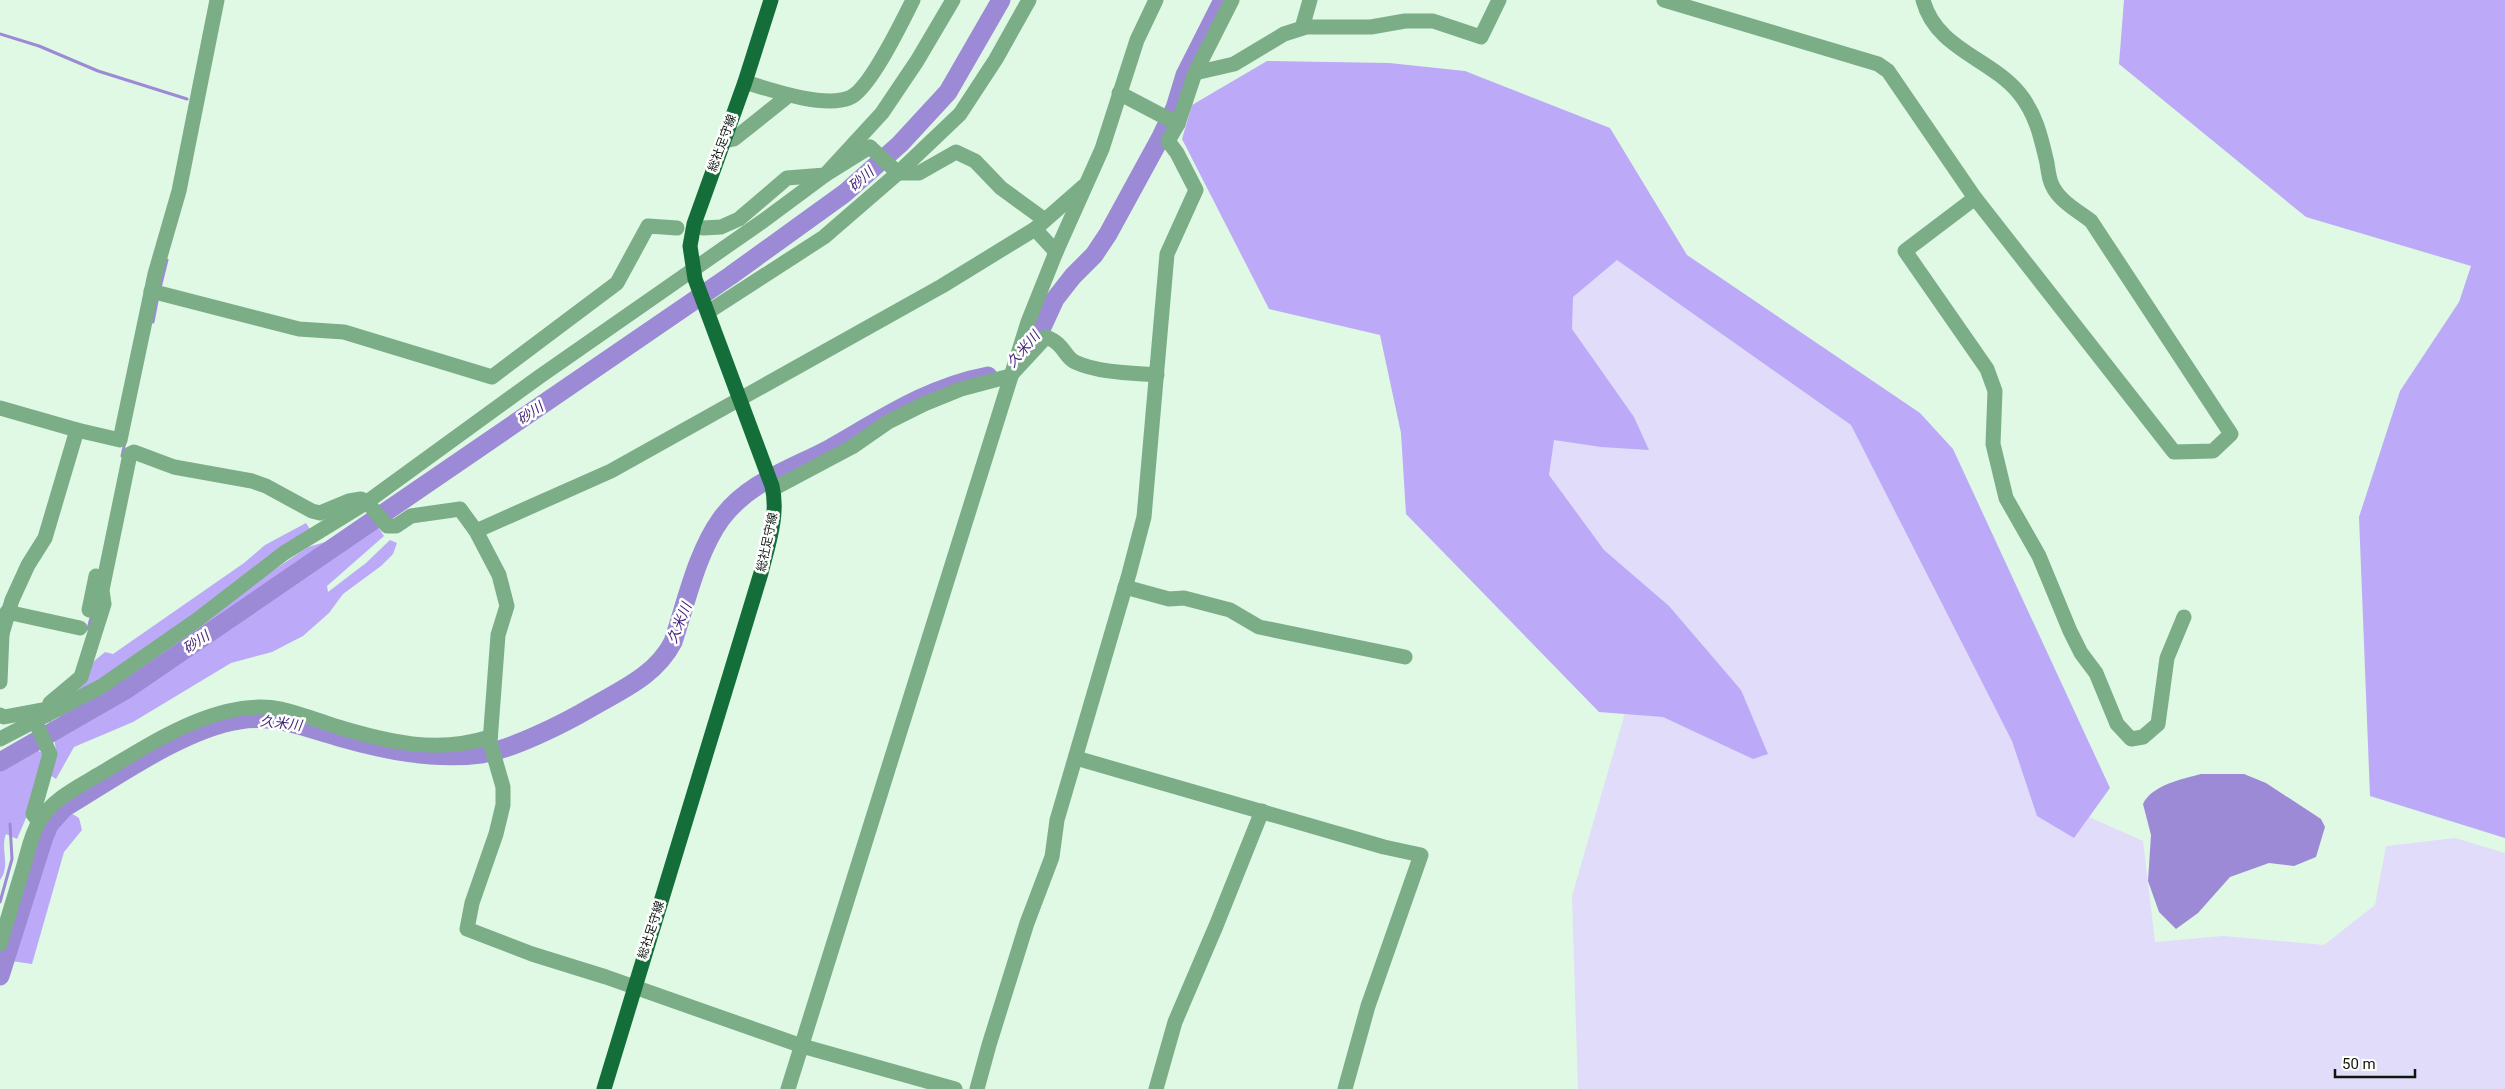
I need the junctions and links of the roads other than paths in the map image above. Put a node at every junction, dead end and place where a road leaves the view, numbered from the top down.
1 (217, 0) edge
2 (771, 0) edge
3 (913, 0) edge
4 (953, 0) edge
5 (1029, 0) edge
6 (1156, 0) edge
7 (1232, 0) edge
8 (1310, 0) edge
9 (1499, 0) edge
10 (1664, 0) edge
11 (1923, 0) edge
12 (1302, 28) junction
13 (1195, 73) junction
14 (744, 82) junction
15 (1119, 93) junction
16 (788, 96) junction
17 (1172, 121) junction
18 (873, 122) junction
19 (724, 141) junction
20 (870, 147) junction
21 (898, 173) junction
22 (824, 175) junction
23 (1088, 182) junction
24 (1975, 198) junction
25 (1040, 224) junction
26 (677, 228) dead end
27 (703, 228) dead end
28 (1056, 252) junction
29 (694, 274) junction
30 (156, 292) junction
31 (706, 309) junction
32 (1013, 371) junction
33 (1157, 376) junction
34 (739, 398) junction
35 (0, 408) edge
36 (77, 430) junction
37 (124, 449) junction
38 (770, 482) junction
39 (370, 505) junction
40 (476, 531) junction
41 (1125, 587) junction
42 (89, 610) dead end
43 (7, 612) junction
44 (2184, 617) dead end
45 (80, 628) dead end
46 (1, 634) edge
47 (1405, 657) dead end
48 (0, 682) edge
49 (0, 715) edge
50 (42, 718) junction
51 (0, 739) edge
52 (490, 740) junction
53 (1076, 758) junction
54 (1262, 811) junction
55 (39, 822) junction
56 (0, 944) edge
57 (634, 986) junction
58 (802, 1046) junction
59 (604, 1089) edge
60 (788, 1089) edge
61 (955, 1089) edge
62 (977, 1089) edge
63 (1156, 1089) edge
64 (1345, 1089) edge

1 - 30 street
2 - 14 main road, 総社足守線
3 - 16 street
4 - 18 street
5 - 21 street
6 - 15 street
7 - 13 street
8 - 12 street
9 - 12 street
10 - 24 street
11 - 24 street
12 - 13 street
13 - 17 street
14 - 16 street
14 - 19 main road, 総社足守線
15 - 17 street
15 - 23 street
16 - 19 street
17 - 33 street
18 - 20 street
18 - 22 street
19 - 29 main road, 総社足守線
20 - 21 street
20 - 22 street
21 - 25 street
21 - 31 street
22 - 27 street
22 - 29 street
23 - 25 street
23 - 28 street
24 - 44 street
25 - 28 street
25 - 34 street
26 - 30 street
28 - 32 street
29 - 31 main road, 総社足守線
29 - 39 street
30 - 37 street
31 - 34 main road, 総社足守線
32 - 33 street
32 - 38 street
32 - 58 street
33 - 41 street
34 - 38 main road, 総社足守線
34 - 40 street
35 - 36 street
36 - 37 street
36 - 43 street
37 - 39 street
37 - 42 street
37 - 50 street
38 - 57 main road, 総社足守線
39 - 40 street
39 - 50 street
40 - 52 street
41 - 47 street
41 - 53 street
43 - 45 street
43 - 46 street
46 - 48 street
49 - 50 street
50 - 51 street
50 - 55 street
52 - 55 street
52 - 57 street
53 - 54 street
53 - 62 street
54 - 63 street
54 - 64 street
55 - 56 street
57 - 58 street
57 - 59 main road, 総社足守線
58 - 60 street
58 - 61 street

